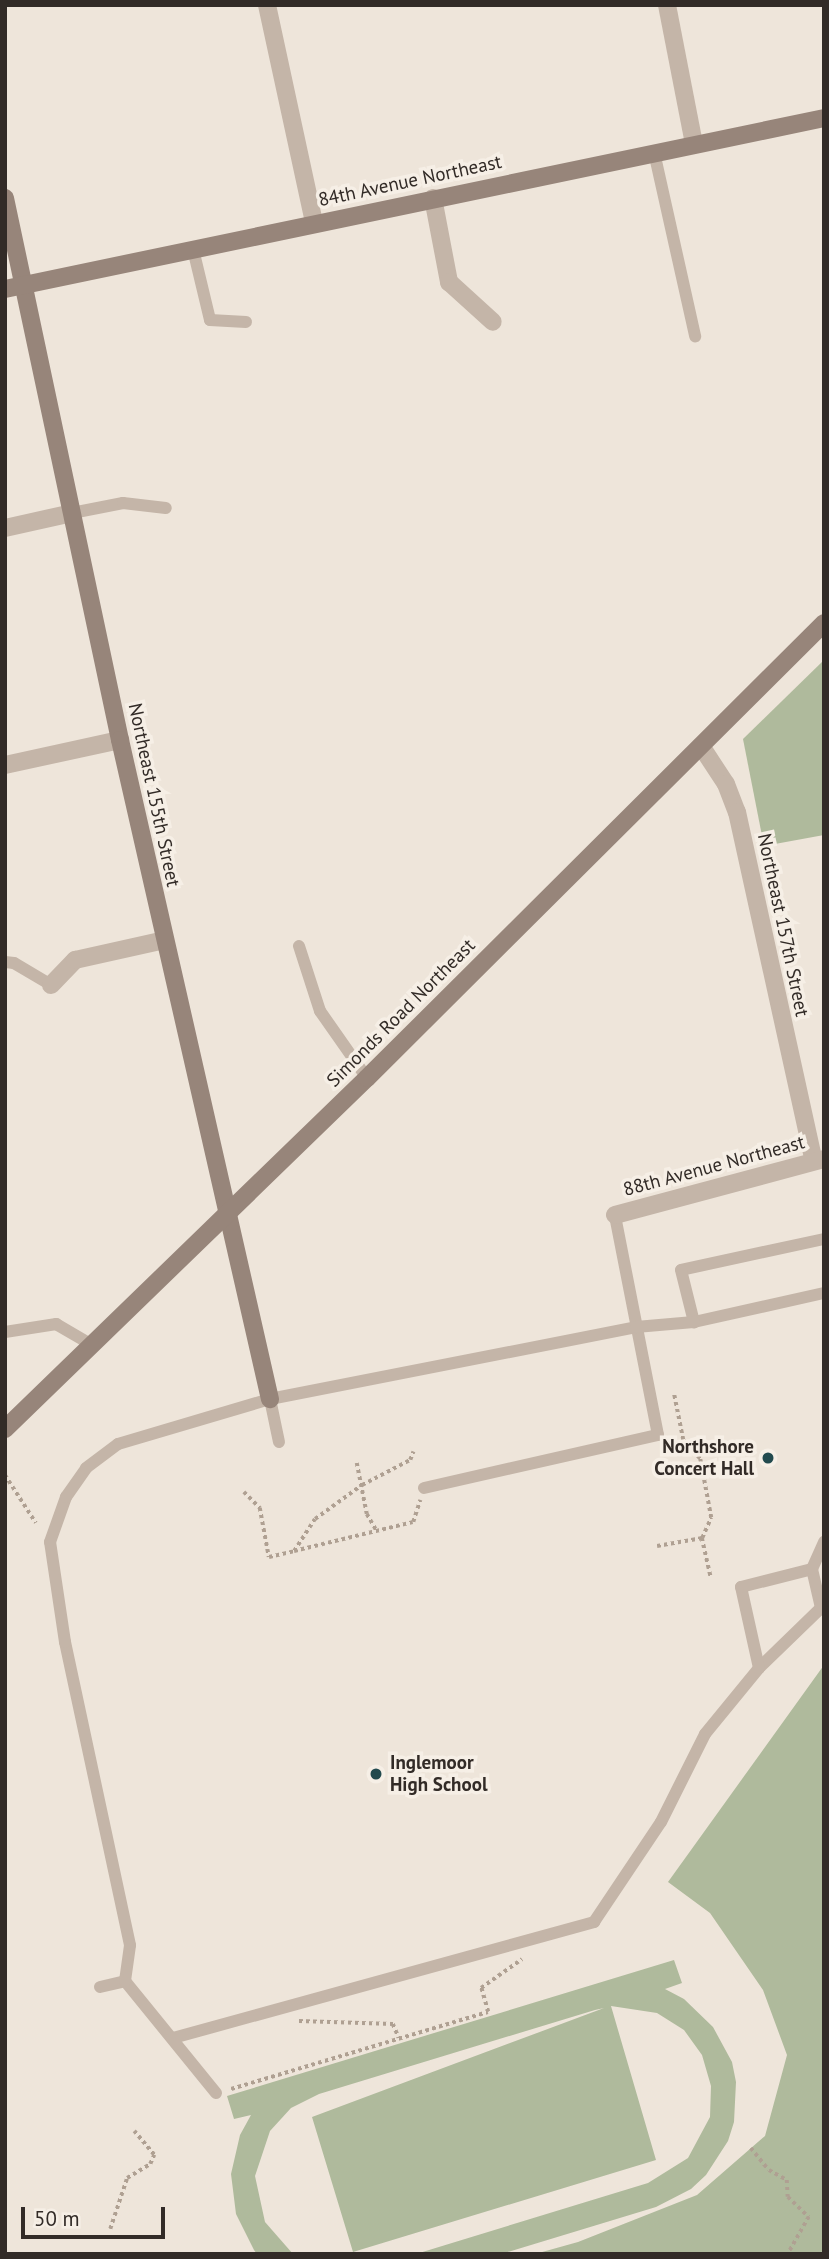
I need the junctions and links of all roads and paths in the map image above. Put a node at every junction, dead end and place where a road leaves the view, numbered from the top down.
1 (267, 5) edge
2 (667, 5) edge
3 (824, 117) edge
4 (694, 144) junction
5 (654, 152) junction
6 (5, 198) edge
7 (433, 198) junction
8 (314, 223) junction
9 (193, 248) junction
10 (24, 285) junction
11 (5, 289) edge
12 (246, 322) dead end
13 (493, 322) dead end
14 (695, 336) dead end
15 (166, 508) dead end
16 (72, 513) junction
17 (5, 528) edge
18 (824, 623) edge
19 (120, 740) junction
20 (701, 746) junction
21 (5, 765) edge
22 (165, 940) junction
23 (299, 946) dead end
24 (5, 962) edge
25 (51, 985) joint
26 (368, 1078) junction
27 (819, 1160) edge
28 (615, 1214) joint
29 (226, 1216) junction
30 (824, 1239) edge
31 (824, 1293) edge
32 (694, 1322) junction
33 (636, 1327) junction
34 (5, 1332) edge
35 (92, 1345) junction
36 (674, 1395) dead end
37 (270, 1399) junction
38 (5, 1429) edge
39 (279, 1443) dead end
40 (413, 1452) dead end
41 (357, 1463) dead end
42 (5, 1475) edge
43 (362, 1485) junction
44 (424, 1488) joint
45 (244, 1492) dead end
46 (36, 1523) dead end
47 (377, 1531) junction
48 (702, 1538) junction
49 (824, 1542) edge
50 (657, 1546) dead end
51 (294, 1551) junction
52 (812, 1569) junction
53 (711, 1578) dead end
54 (759, 1668) junction
55 (545, 1935) junction
56 (125, 1981) junction
57 (100, 1987) dead end
58 (284, 2004) junction
59 (173, 2038) junction
60 (399, 2038) junction
61 (216, 2093) joint
62 (134, 2131) dead end
63 (751, 2148) dead end
64 (110, 2229) dead end
65 (788, 2254) edge

1 - 8 street
2 - 4 street
3 - 4 street, 84th Avenue Northeast
4 - 5 street, 84th Avenue Northeast
5 - 7 street, 84th Avenue Northeast
5 - 14 lane
6 - 10 street, Northeast 155th Street
7 - 8 street, 84th Avenue Northeast
7 - 13 street
8 - 9 street, 84th Avenue Northeast
9 - 10 street, 84th Avenue Northeast
9 - 12 lane
10 - 11 street, 84th Avenue Northeast
10 - 16 street, Northeast 155th Street
15 - 16 lane
16 - 17 street
16 - 19 street, Northeast 155th Street
18 - 20 street, Simonds Road Northeast
19 - 21 street
19 - 22 street, Northeast 155th Street
20 - 26 street, Simonds Road Northeast
20 - 27 street, Northeast 157th Street
22 - 25 street
22 - 29 street, Northeast 155th Street
23 - 26 lane
24 - 25 lane
26 - 29 street, Simonds Road Northeast
27 - 28 street, 88th Avenue Northeast
28 - 33 lane
29 - 35 street, Simonds Road Northeast
29 - 37 street, Northeast 155th Street
30 - 32 lane
31 - 32 lane
32 - 33 lane
33 - 37 lane
33 - 44 lane
34 - 35 lane
35 - 38 street, Simonds Road Northeast
36 - 48 path
37 - 39 lane
37 - 56 lane
40 - 43 path
41 - 43 path
42 - 46 path
43 - 47 path
43 - 51 path
44 - 47 path
45 - 51 path
47 - 51 path
48 - 50 path
48 - 53 path
49 - 52 lane
52 - 54 lane
52 - 54 lane
54 - 55 lane
55 - 58 lane
55 - 60 path
56 - 57 lane
56 - 59 lane
58 - 59 lane
58 - 60 path
59 - 61 lane
60 - 61 path
62 - 64 path
63 - 65 path

